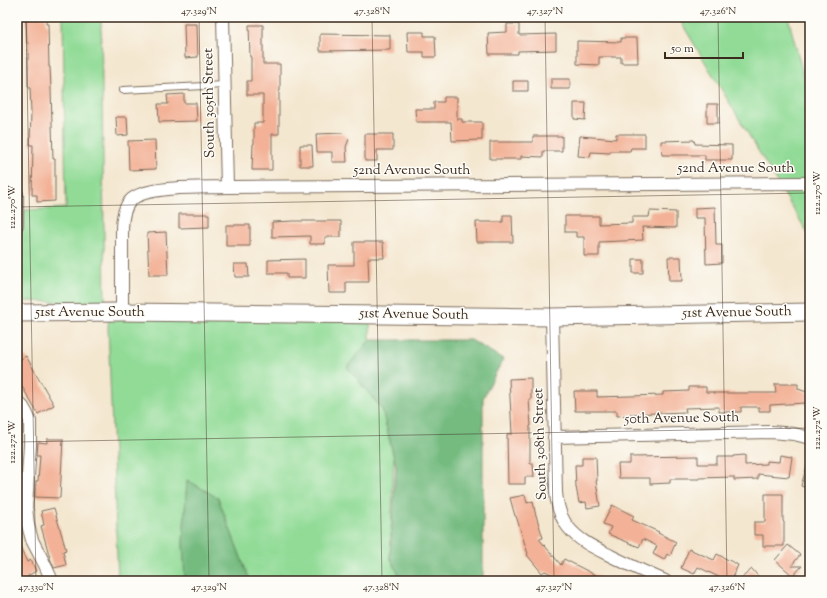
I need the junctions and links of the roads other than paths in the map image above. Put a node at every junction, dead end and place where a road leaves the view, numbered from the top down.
1 (223, 17) edge
2 (225, 85) junction
3 (124, 90) dead end
4 (810, 183) edge
5 (227, 188) junction
6 (17, 194) edge
7 (17, 225) edge
8 (122, 312) junction
9 (810, 312) edge
10 (17, 313) edge
11 (552, 317) junction
12 (17, 401) edge
13 (554, 437) junction
14 (810, 438) edge
15 (52, 581) edge
16 (665, 581) edge

1 - 2 street, South 305th Street
2 - 3 lane
2 - 5 street, South 305th Street
4 - 5 street, 52nd Avenue South
5 - 8 street, 52nd Avenue South
6 - 7 street
8 - 10 main road, 51st Avenue South
8 - 11 main road, 51st Avenue South
9 - 11 main road, 51st Avenue South
11 - 13 street, South 308th Street
12 - 15 street
13 - 14 street, 50th Avenue South
13 - 16 street, South 308th Street

